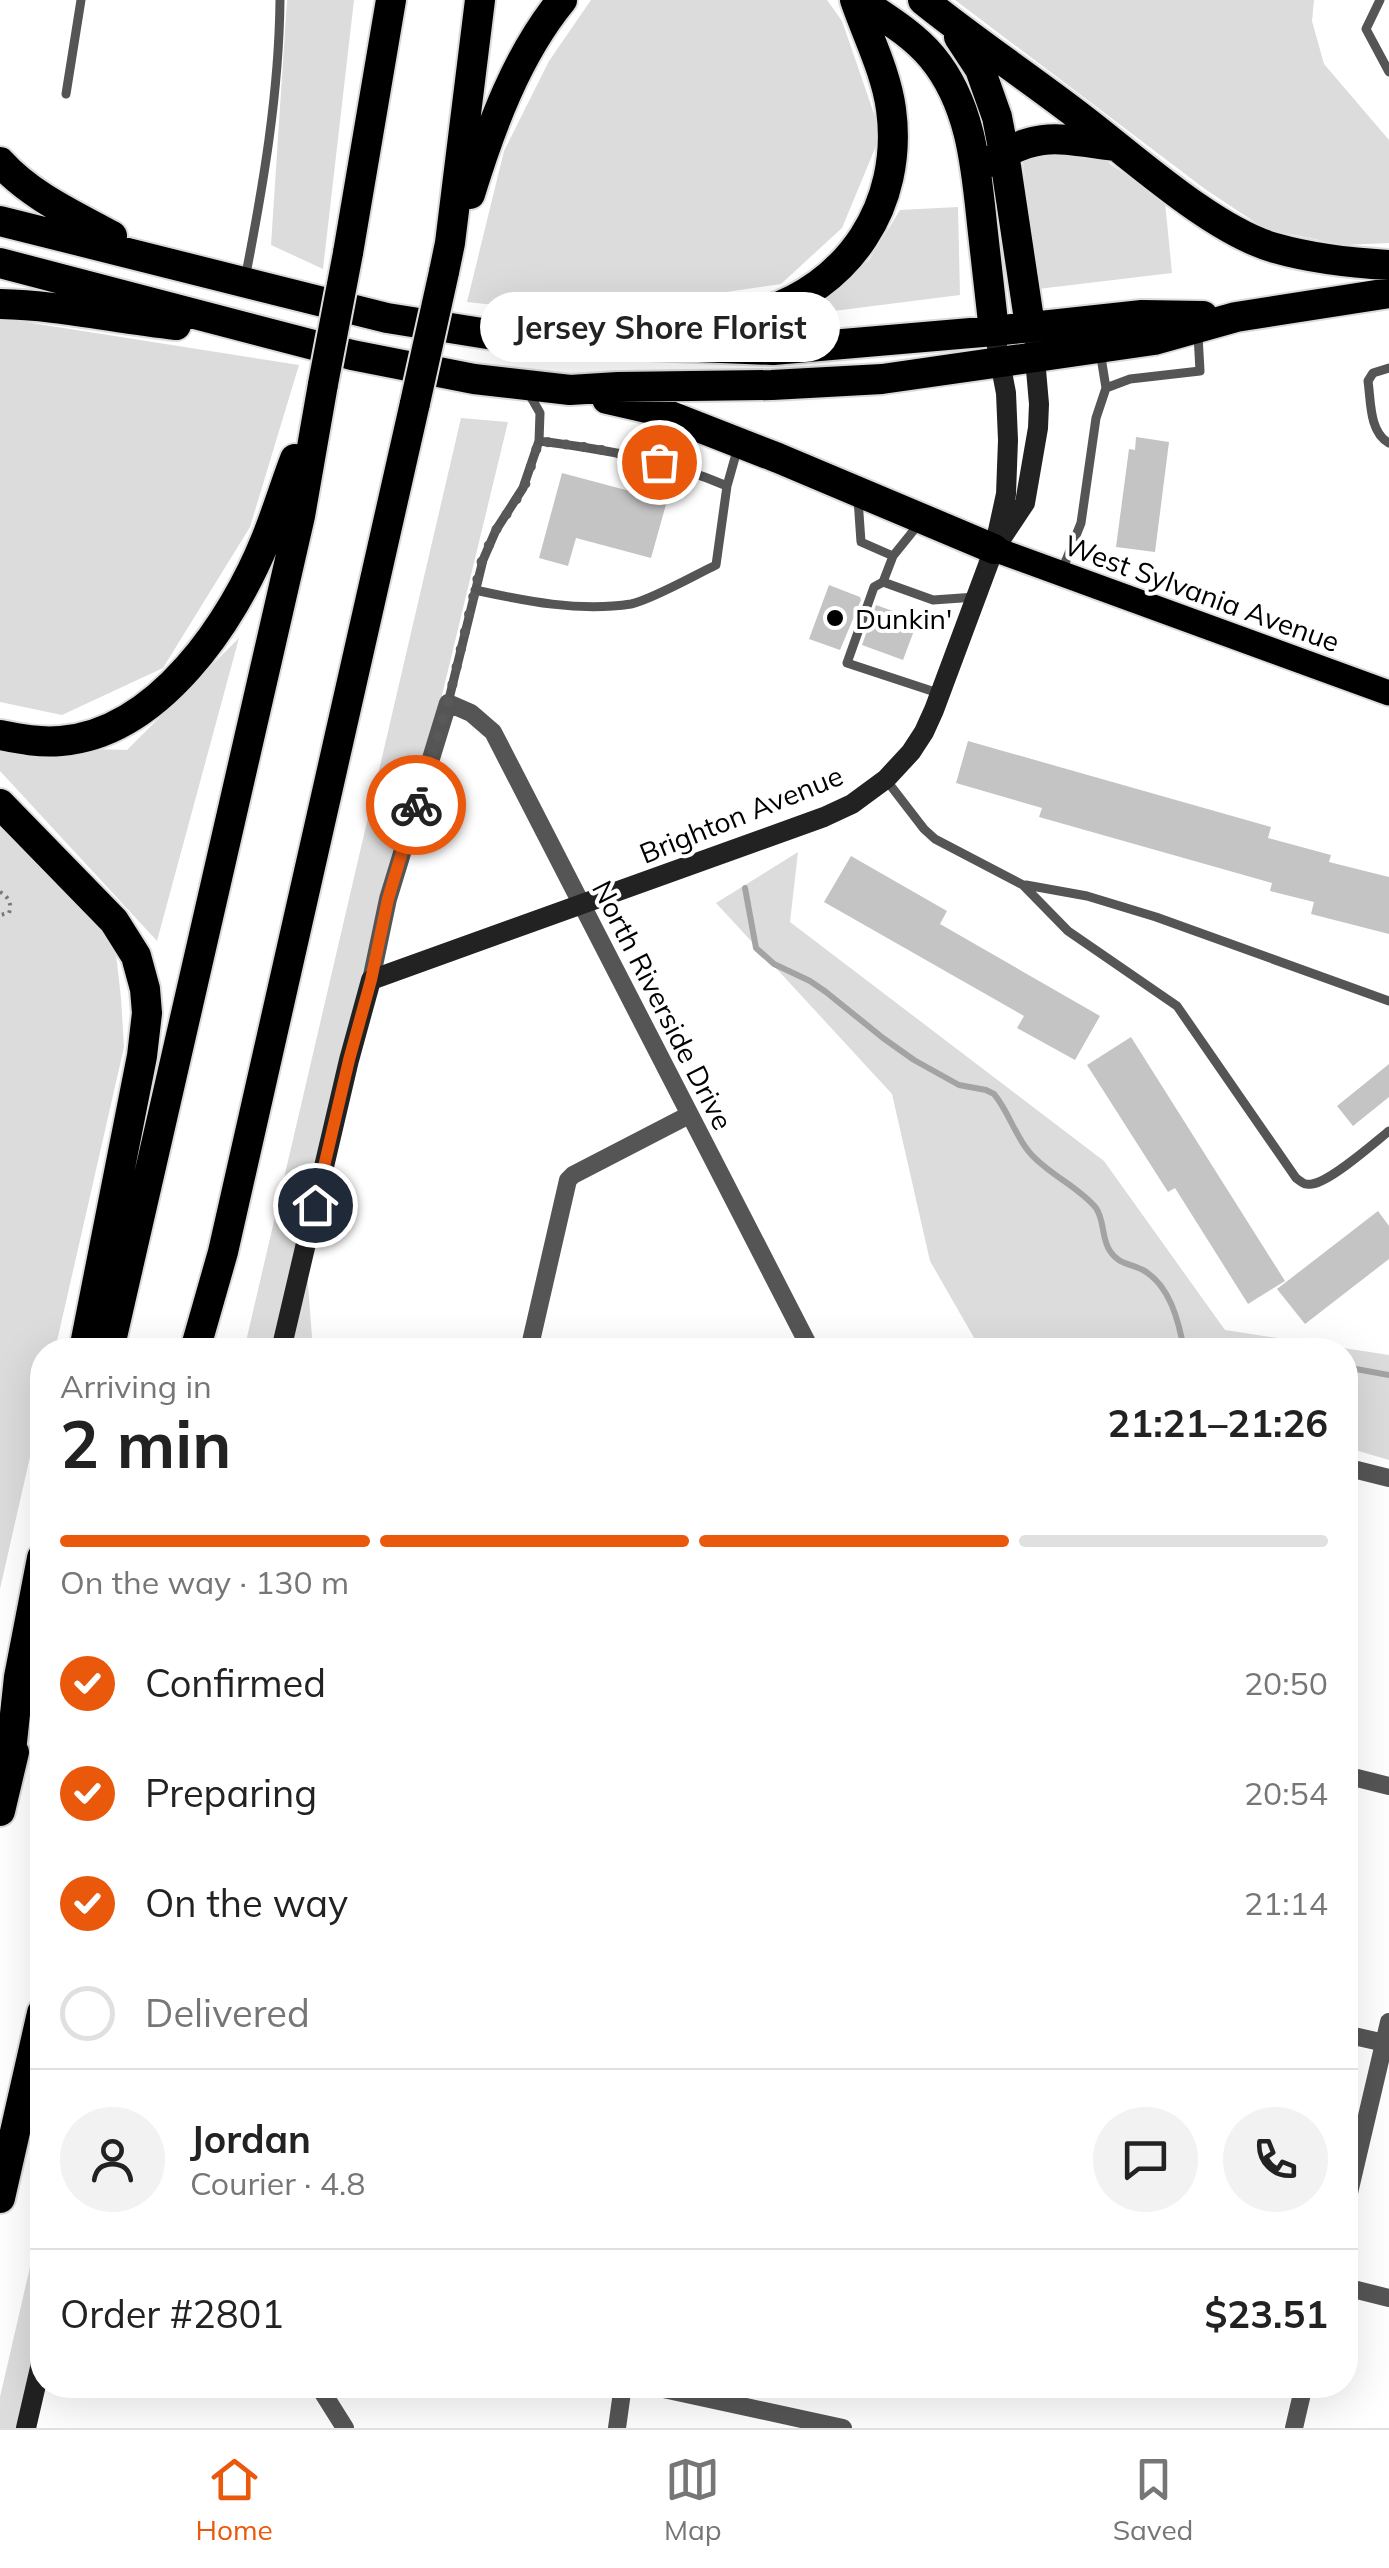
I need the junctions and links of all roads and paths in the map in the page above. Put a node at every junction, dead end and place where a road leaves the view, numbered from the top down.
1 (82, 0) edge
2 (280, 0) edge
3 (378, 0) edge
4 (391, 0) edge
5 (480, 0) edge
6 (562, 0) edge
7 (857, 0) edge
8 (923, 0) edge
9 (1380, 0) edge
10 (949, 22) junction
11 (1389, 72) edge
12 (66, 94) dead end
13 (369, 130) junction
14 (1115, 146) junction
15 (1004, 152) junction
16 (0, 162) edge
17 (976, 171) junction
18 (0, 221) edge
19 (447, 257) junction
20 (154, 259) junction
21 (0, 263) edge
22 (1389, 266) edge
23 (245, 282) junction
24 (1389, 293) edge
25 (0, 304) edge
26 (1236, 318) junction
27 (1030, 326) junction
28 (1198, 328) junction
29 (994, 331) junction
30 (267, 334) junction
31 (566, 342) junction
32 (1099, 348) junction
33 (1035, 358) junction
34 (999, 363) junction
35 (1389, 368) edge
36 (524, 384) junction
37 (1106, 388) junction
38 (570, 390) junction
39 (321, 395) junction
40 (539, 441) junction
41 (739, 442) junction
42 (1389, 443) edge
43 (727, 486) junction
44 (858, 491) junction
45 (923, 519) junction
46 (994, 549) junction
47 (892, 556) junction
48 (1061, 573) junction
49 (883, 582) junction
50 (475, 590) junction
51 (976, 597) junction
52 (1389, 693) edge
53 (940, 694) junction
54 (448, 703) junction
55 (0, 734) edge
56 (886, 779) junction
57 (0, 804) edge
58 (1023, 885) junction
59 (0, 892) edge
60 (580, 905) junction
61 (0, 915) edge
62 (371, 980) junction
63 (1389, 1001) edge
64 (689, 1115) junction
65 (1389, 1131) edge
66 (86, 1338) edge
67 (113, 1338) edge
68 (198, 1338) edge
69 (284, 1338) edge
70 (532, 1338) edge
71 (805, 1338) edge
72 (1358, 1470) edge
73 (1389, 1478) edge
74 (30, 1620) edge
75 (30, 1689) edge
76 (9, 1770) junction
77 (1358, 1778) edge
78 (1389, 1786) edge
79 (0, 1811) edge
80 (1389, 2022) edge
81 (1358, 2037) edge
82 (1386, 2044) edge
83 (30, 2066) edge
84 (1358, 2157) edge
85 (0, 2198) edge
86 (1358, 2290) edge
87 (1389, 2298) edge
88 (33, 2398) edge
89 (326, 2398) edge
90 (621, 2398) edge
91 (705, 2398) edge
92 (1301, 2398) edge
93 (26, 2428) edge
94 (345, 2428) edge
95 (617, 2428) edge
96 (843, 2428) edge
97 (1294, 2428) edge

1 - 12 lane
2 - 23 lane
3 - 13 highway
4 - 13 highway
5 - 19 highway
6 - 19 highway
7 - 17 highway
7 - 31 highway
8 - 10 highway
9 - 11 lane
10 - 14 highway
10 - 15 highway
13 - 39 highway, bridge
14 - 15 highway
14 - 22 highway
15 - 17 highway
15 - 27 highway
16 - 20 highway
17 - 29 highway
18 - 20 highway
19 - 68 highway, bridge
20 - 23 highway
21 - 30 highway
23 - 31 highway
24 - 26 highway
25 - 30 highway
26 - 27 highway
26 - 28 highway
27 - 29 highway
27 - 33 street, Brighton Avenue
28 - 32 highway
28 - 37 lane
29 - 31 highway
29 - 34 street, Brighton Avenue
30 - 36 highway
32 - 33 highway
32 - 37 lane
33 - 34 highway
33 - 46 street, Brighton Avenue
34 - 38 highway
34 - 46 street, Brighton Avenue
35 - 42 lane
36 - 38 highway
36 - 40 lane
37 - 48 lane
38 - 41 highway
39 - 55 highway
39 - 67 highway
40 - 43 lane
40 - 50 lane
41 - 43 lane
41 - 44 highway
43 - 50 lane
44 - 45 highway
44 - 47 lane
45 - 46 highway
45 - 47 lane
46 - 48 main road, West Sylvania Avenue
46 - 51 street, Brighton Avenue
47 - 49 lane
48 - 52 main road, West Sylvania Avenue
49 - 51 lane
49 - 53 lane
50 - 54 lane
51 - 53 street, Brighton Avenue
53 - 56 street, Brighton Avenue
54 - 60 street, North Riverside Drive
54 - 62 street
56 - 58 lane
56 - 60 street, Brighton Avenue
57 - 66 highway
58 - 63 lane
58 - 65 lane
59 - 61 path
60 - 62 street, Brighton Avenue
60 - 64 street, North Riverside Drive
62 - 69 street
64 - 70 street
64 - 71 street, North Riverside Drive
72 - 73 street
74 - 76 highway
75 - 76 highway
76 - 79 highway
77 - 78 street
80 - 82 street
81 - 82 street
82 - 84 street
83 - 85 highway
86 - 87 street
88 - 93 street
89 - 94 street
90 - 95 street
91 - 96 street
92 - 97 street

